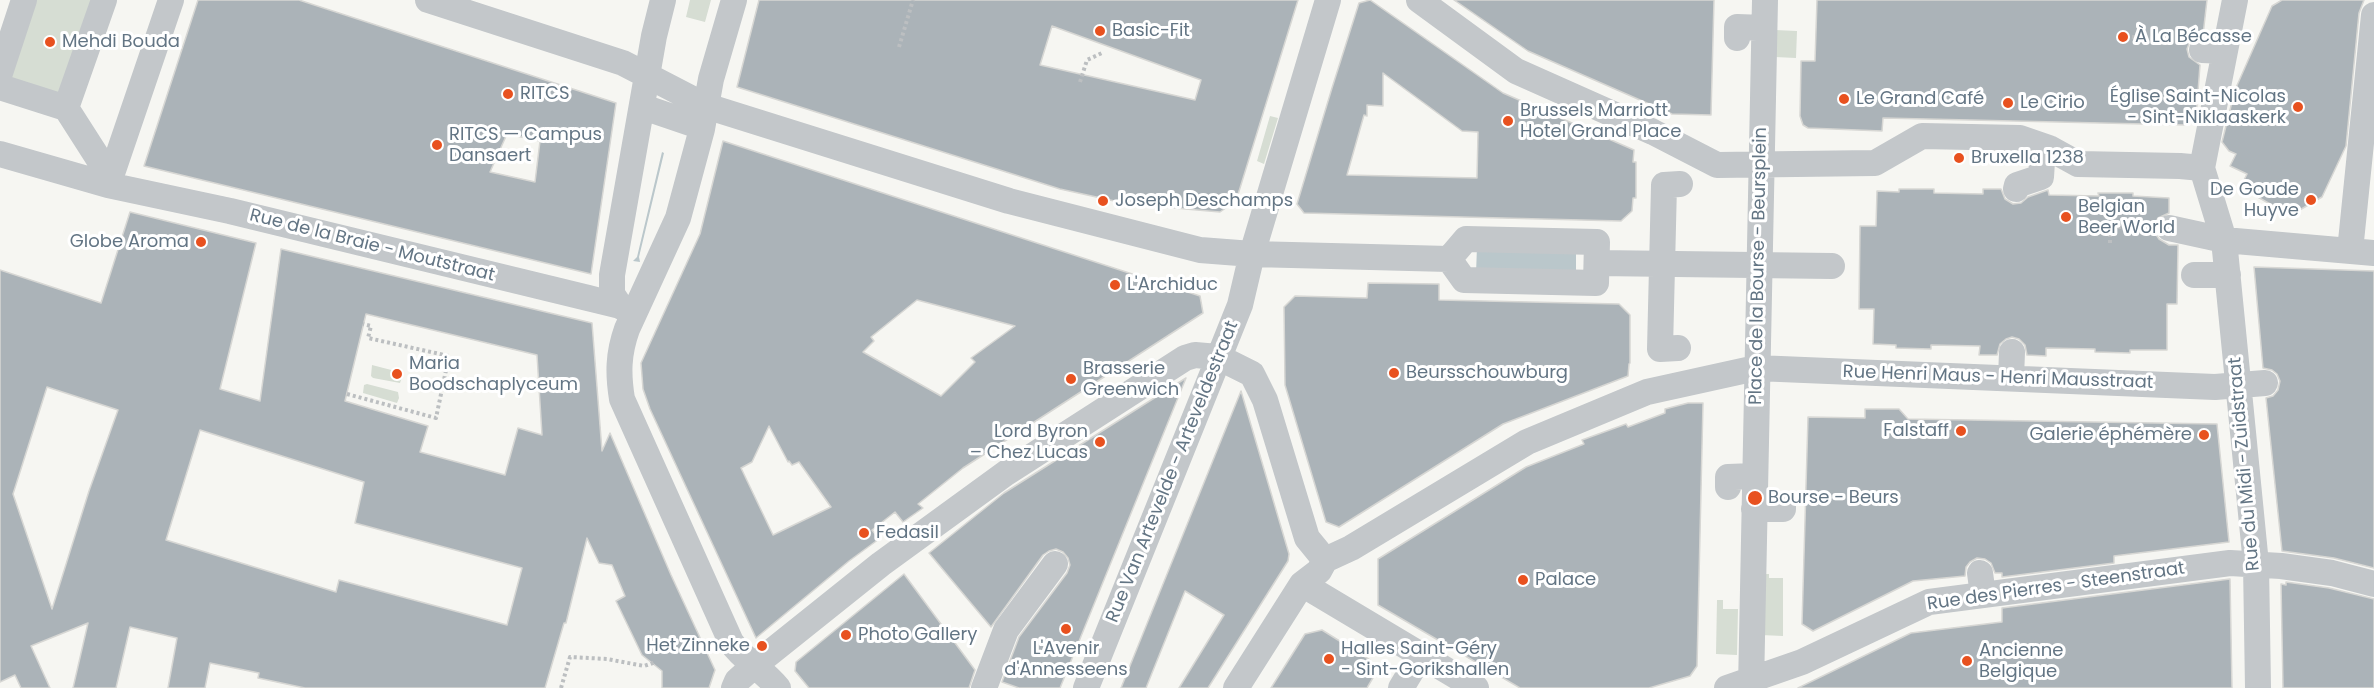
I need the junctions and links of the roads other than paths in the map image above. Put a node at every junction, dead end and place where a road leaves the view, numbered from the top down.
1 (24, 0) edge
2 (104, 0) edge
3 (171, 0) edge
4 (428, 0) edge
5 (663, 0) edge
6 (734, 0) edge
7 (1328, 0) edge
8 (1419, 0) edge
9 (1765, 0) edge
10 (2235, 0) edge
11 (2374, 15) edge
12 (1764, 28) junction
13 (1737, 38) dead end
14 (0, 73) edge
15 (646, 75) junction
16 (0, 87) edge
17 (66, 108) junction
18 (646, 108) dead end
19 (700, 115) junction
20 (2043, 146) junction
21 (1694, 153) junction
22 (0, 154) edge
23 (98, 158) dead end
24 (1761, 165) junction
25 (2202, 168) junction
26 (108, 185) junction
27 (2016, 189) dead end
28 (2169, 228) dead end
29 (2224, 240) junction
30 (2362, 252) edge
31 (1252, 254) junction
32 (1449, 259) junction
33 (1597, 263) junction
34 (1661, 264) junction
35 (1759, 265) junction
36 (1832, 266) dead end
37 (2194, 275) dead end
38 (2228, 275) junction
39 (627, 310) junction
40 (2012, 352) dead end
41 (1218, 357) junction
42 (1756, 369) junction
43 (2011, 378) junction
44 (2265, 383) dead end
45 (2239, 384) junction
46 (1680, 385) junction
47 (1754, 476) junction
48 (1728, 487) dead end
49 (1783, 506) dead end
50 (1754, 509) junction
51 (1325, 560) junction
52 (1055, 564) dead end
53 (2256, 564) junction
54 (1302, 584) junction
55 (2374, 584) edge
56 (1421, 655) junction
57 (756, 664) junction
58 (1751, 684) edge
59 (991, 686) edge
60 (734, 688) edge
61 (778, 688) edge
62 (1086, 688) edge
63 (1236, 688) edge
64 (1401, 688) edge
65 (1476, 688) edge
66 (1727, 688) edge
67 (2258, 688) edge

1 - 14 street
2 - 17 street
3 - 26 street
4 - 15 street
5 - 15 street
6 - 19 street
7 - 31 street, Rue Van Artevelde - Arteveldestraat
8 - 21 street
9 - 12 street, Place de la Bourse - Beursplein
10 - 25 street
11 - 30 street
12 - 13 street
12 - 24 street, Place de la Bourse - Beursplein
15 - 19 street
15 - 39 street
16 - 17 street
17 - 23 street
18 - 19 street
19 - 31 street
19 - 39 street
20 - 24 street
20 - 25 street
20 - 27 street
21 - 24 street
21 - 34 street
22 - 26 street, Rue de la Braie - Moutstraat
24 - 35 street, Place de la Bourse - Beursplein
25 - 29 street, Rue du Midi - Zuidstraat
26 - 39 street, Rue de la Braie - Moutstraat
28 - 29 street
29 - 30 street
29 - 38 street, Rue du Midi - Zuidstraat
31 - 32 street
31 - 41 street, Rue Van Artevelde - Arteveldestraat
32 - 33 street
32 - 33 street
33 - 34 street
34 - 35 street
34 - 46 street
35 - 36 street
35 - 42 street, Place de la Bourse - Beursplein
37 - 38 street
38 - 45 street, Rue du Midi - Zuidstraat
39 - 57 street
40 - 43 street
41 - 51 street
41 - 57 street
41 - 62 street, Rue Van Artevelde - Arteveldestraat
42 - 43 street, Rue Henri Maus - Henri Mausstraat
42 - 46 street, Rue Henri Maus - Henri Mausstraat
42 - 47 street, Place de la Bourse - Beursplein
43 - 45 street, Rue Henri Maus - Henri Mausstraat
44 - 45 street, Rue Henri Maus - Henri Mausstraat
45 - 53 street, Rue du Midi - Zuidstraat
46 - 51 street, Rue Henri Maus - Henri Mausstraat
47 - 48 street
47 - 50 street, Place de la Bourse - Beursplein
49 - 50 street
50 - 58 street, Place de la Bourse - Beursplein
51 - 54 street
52 - 59 street
53 - 55 street, Rue des Pierres - Steenstraat
53 - 58 street, Rue des Pierres - Steenstraat
53 - 67 street, Rue du Midi - Zuidstraat
54 - 56 street
54 - 63 street
56 - 64 street
56 - 65 street
57 - 60 street
57 - 61 street
58 - 66 street, Rue des Pierres - Steenstraat

